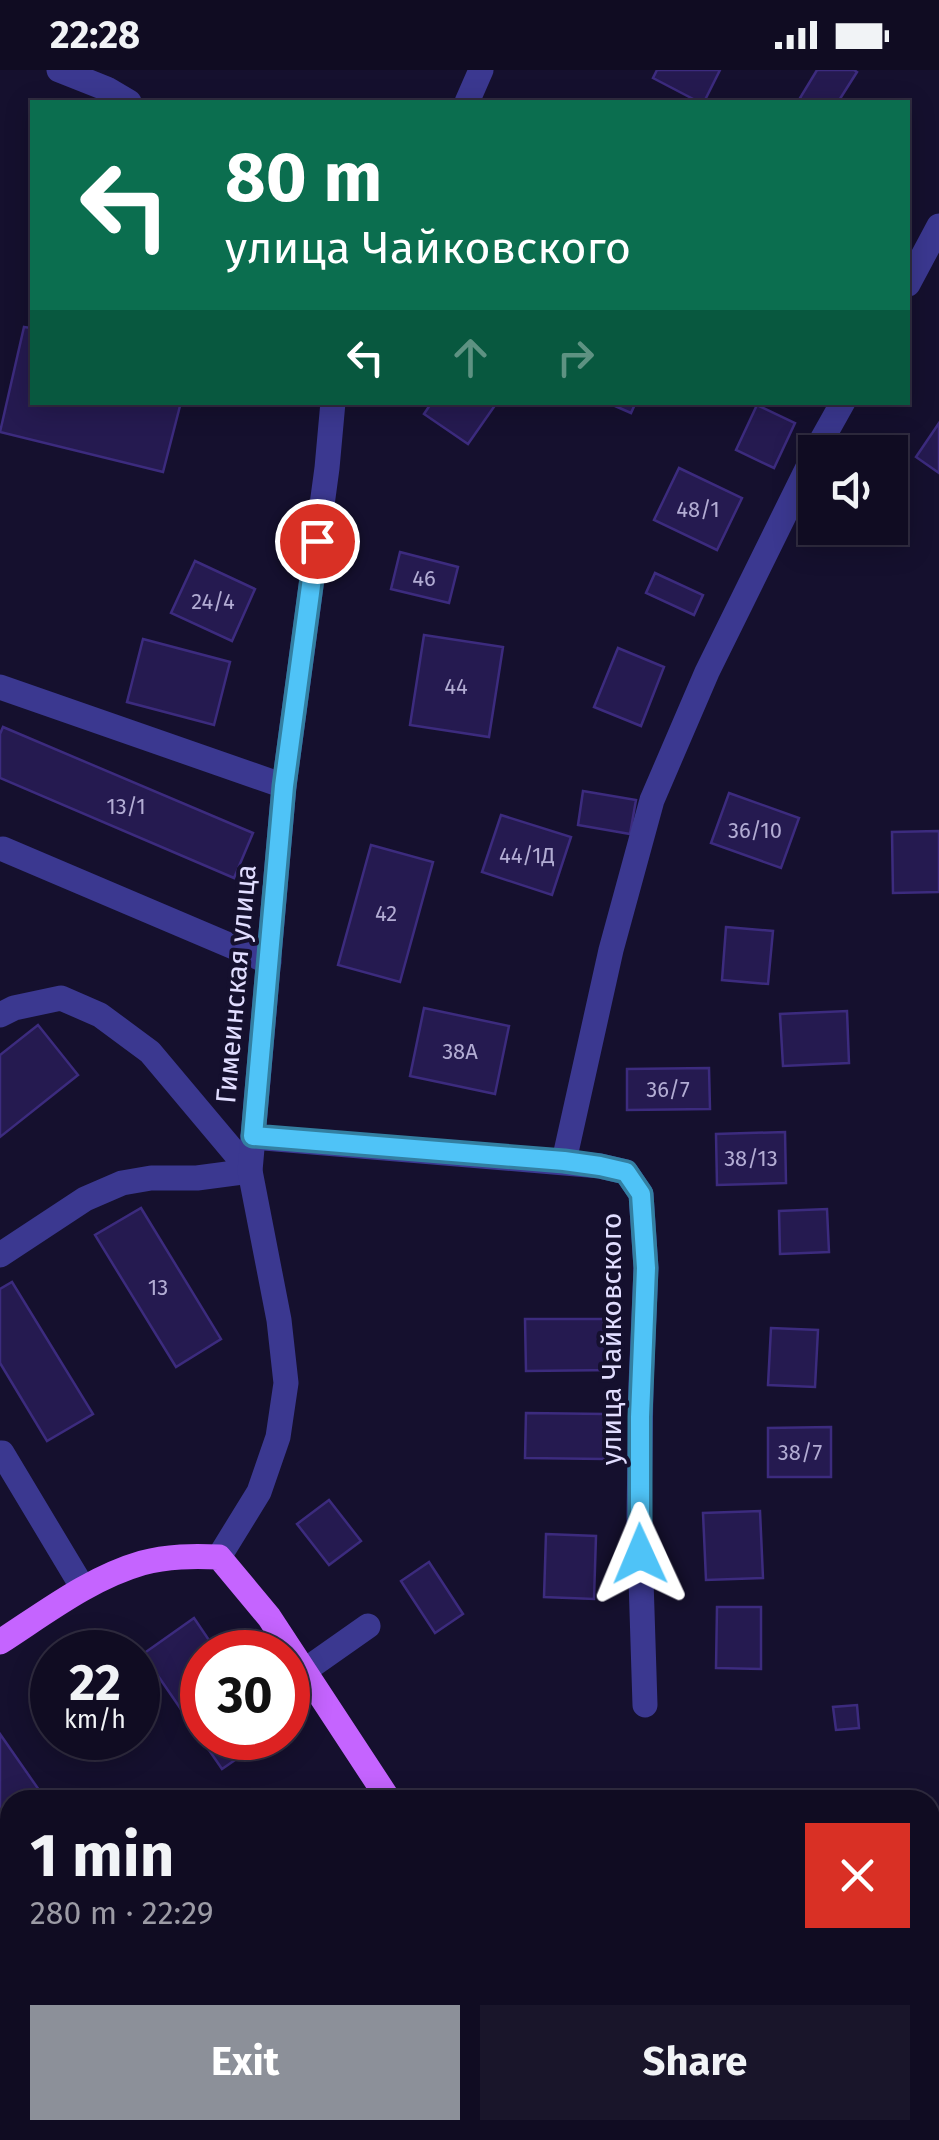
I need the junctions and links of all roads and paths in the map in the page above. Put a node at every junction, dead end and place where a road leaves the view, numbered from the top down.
1 (59, 70) edge
2 (481, 70) edge
3 (125, 100) edge
4 (468, 100) edge
5 (939, 226) edge
6 (910, 280) edge
7 (333, 405) edge
8 (841, 405) edge
9 (825, 435) edge
10 (798, 487) edge
11 (0, 687) edge
12 (284, 786) junction
13 (3, 848) dead end
14 (269, 962) junction
15 (0, 1015) edge
16 (253, 1136) junction
17 (564, 1161) junction
18 (250, 1171) junction
19 (0, 1256) edge
20 (2, 1453) edge
21 (219, 1557) junction
22 (83, 1588) junction
23 (368, 1626) dead end
24 (278, 1630) edge
25 (0, 1642) edge
26 (310, 1666) edge
27 (310, 1679) edge
28 (645, 1705) dead end
29 (382, 1790) edge

1 - 3 street
2 - 4 street
5 - 6 street
7 - 12 street, Гимеинская улица
8 - 9 street
10 - 17 street
11 - 12 street
12 - 14 street, Гимеинская улица
13 - 14 street
14 - 16 street, Гимеинская улица
15 - 18 street
16 - 17 street, улица Чайковского
16 - 18 street, Гимеинская улица
17 - 28 street, улица Чайковского
18 - 19 street
18 - 21 street, Гимеинская улица
20 - 22 street
21 - 22 main road
21 - 24 main road
22 - 25 main road
23 - 26 street
27 - 29 main road

